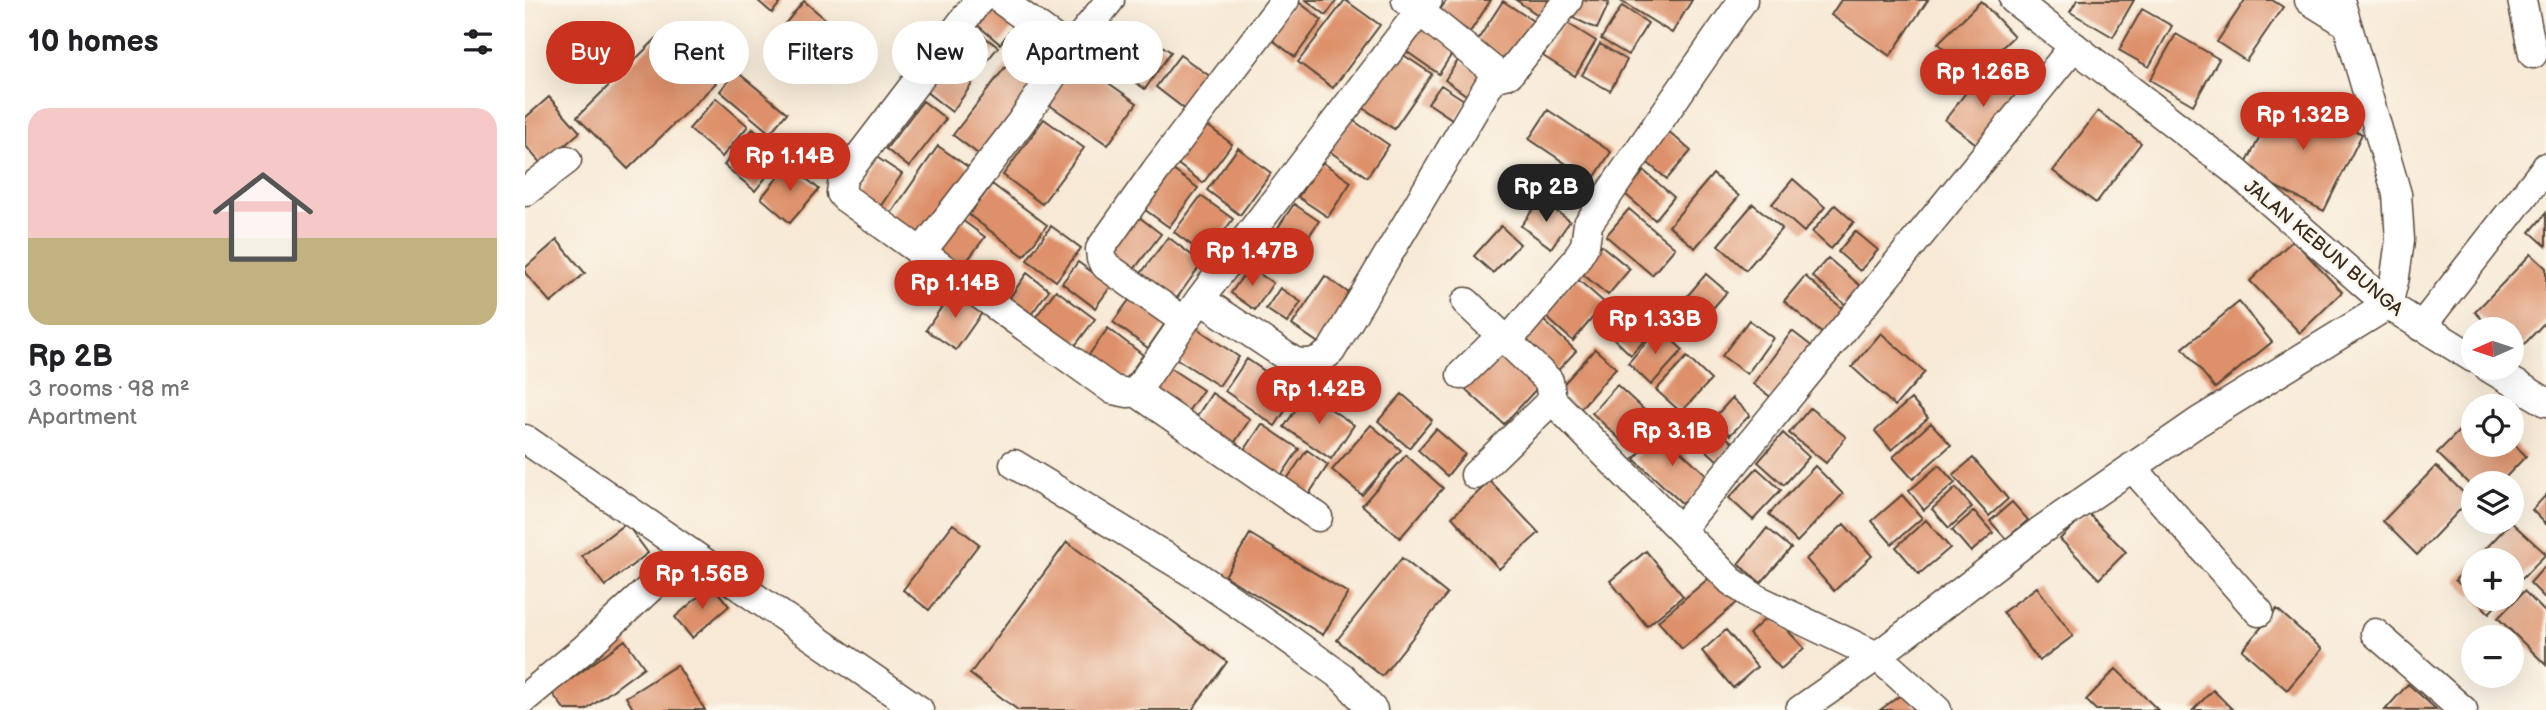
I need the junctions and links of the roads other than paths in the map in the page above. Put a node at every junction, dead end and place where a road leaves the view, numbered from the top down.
1 (979, 0) edge
2 (1001, 0) edge
3 (1110, 0) edge
4 (1285, 0) edge
5 (1568, 0) edge
6 (1743, 0) edge
7 (2014, 0) edge
8 (2309, 0) edge
9 (2522, 0) edge
10 (1418, 3) edge
11 (2343, 12) edge
12 (1030, 21) edge
13 (1093, 21) edge
14 (2074, 46) junction
15 (2533, 54) dead end
16 (1496, 73) junction
17 (1047, 84) edge
18 (567, 160) dead end
19 (2546, 167) edge
20 (525, 192) edge
21 (920, 254) junction
22 (1466, 302) dead end
23 (2388, 305) junction
24 (1192, 310) junction
25 (2421, 327) junction
26 (1505, 338) junction
27 (2461, 351) edge
28 (1461, 375) dead end
29 (2509, 380) edge
30 (1136, 392) junction
31 (1552, 400) junction
32 (2546, 402) edge
33 (525, 439) edge
34 (1014, 464) dead end
35 (2132, 467) junction
36 (1475, 475) dead end
37 (1318, 517) dead end
38 (1681, 529) junction
39 (688, 553) junction
40 (2259, 612) dead end
41 (2375, 633) dead end
42 (1877, 656) junction
43 (525, 698) edge
44 (919, 710) edge
45 (1373, 710) edge
46 (1800, 710) edge
47 (1937, 710) edge
48 (2463, 710) edge

1 - 21 street
2 - 12 street
3 - 13 street
4 - 24 street
5 - 16 street
6 - 26 street
7 - 14 street, JALAN KEBUN BUNGA
8 - 11 street
9 - 15 street
10 - 16 street
10 - 24 street
11 - 23 street
14 - 23 street, JALAN KEBUN BUNGA
14 - 38 street
16 - 24 street
17 - 21 street
18 - 20 street
19 - 25 street
21 - 30 street
22 - 26 street
23 - 25 street, JALAN KEBUN BUNGA
23 - 35 street
24 - 30 street
25 - 27 street, JALAN KEBUN BUNGA
26 - 28 street
26 - 31 street
29 - 32 street
30 - 37 street
31 - 36 street
31 - 38 street
33 - 39 street
34 - 45 street
35 - 40 street
35 - 42 street
38 - 42 street
39 - 43 street
39 - 44 street
41 - 48 street
42 - 46 street
42 - 47 street

